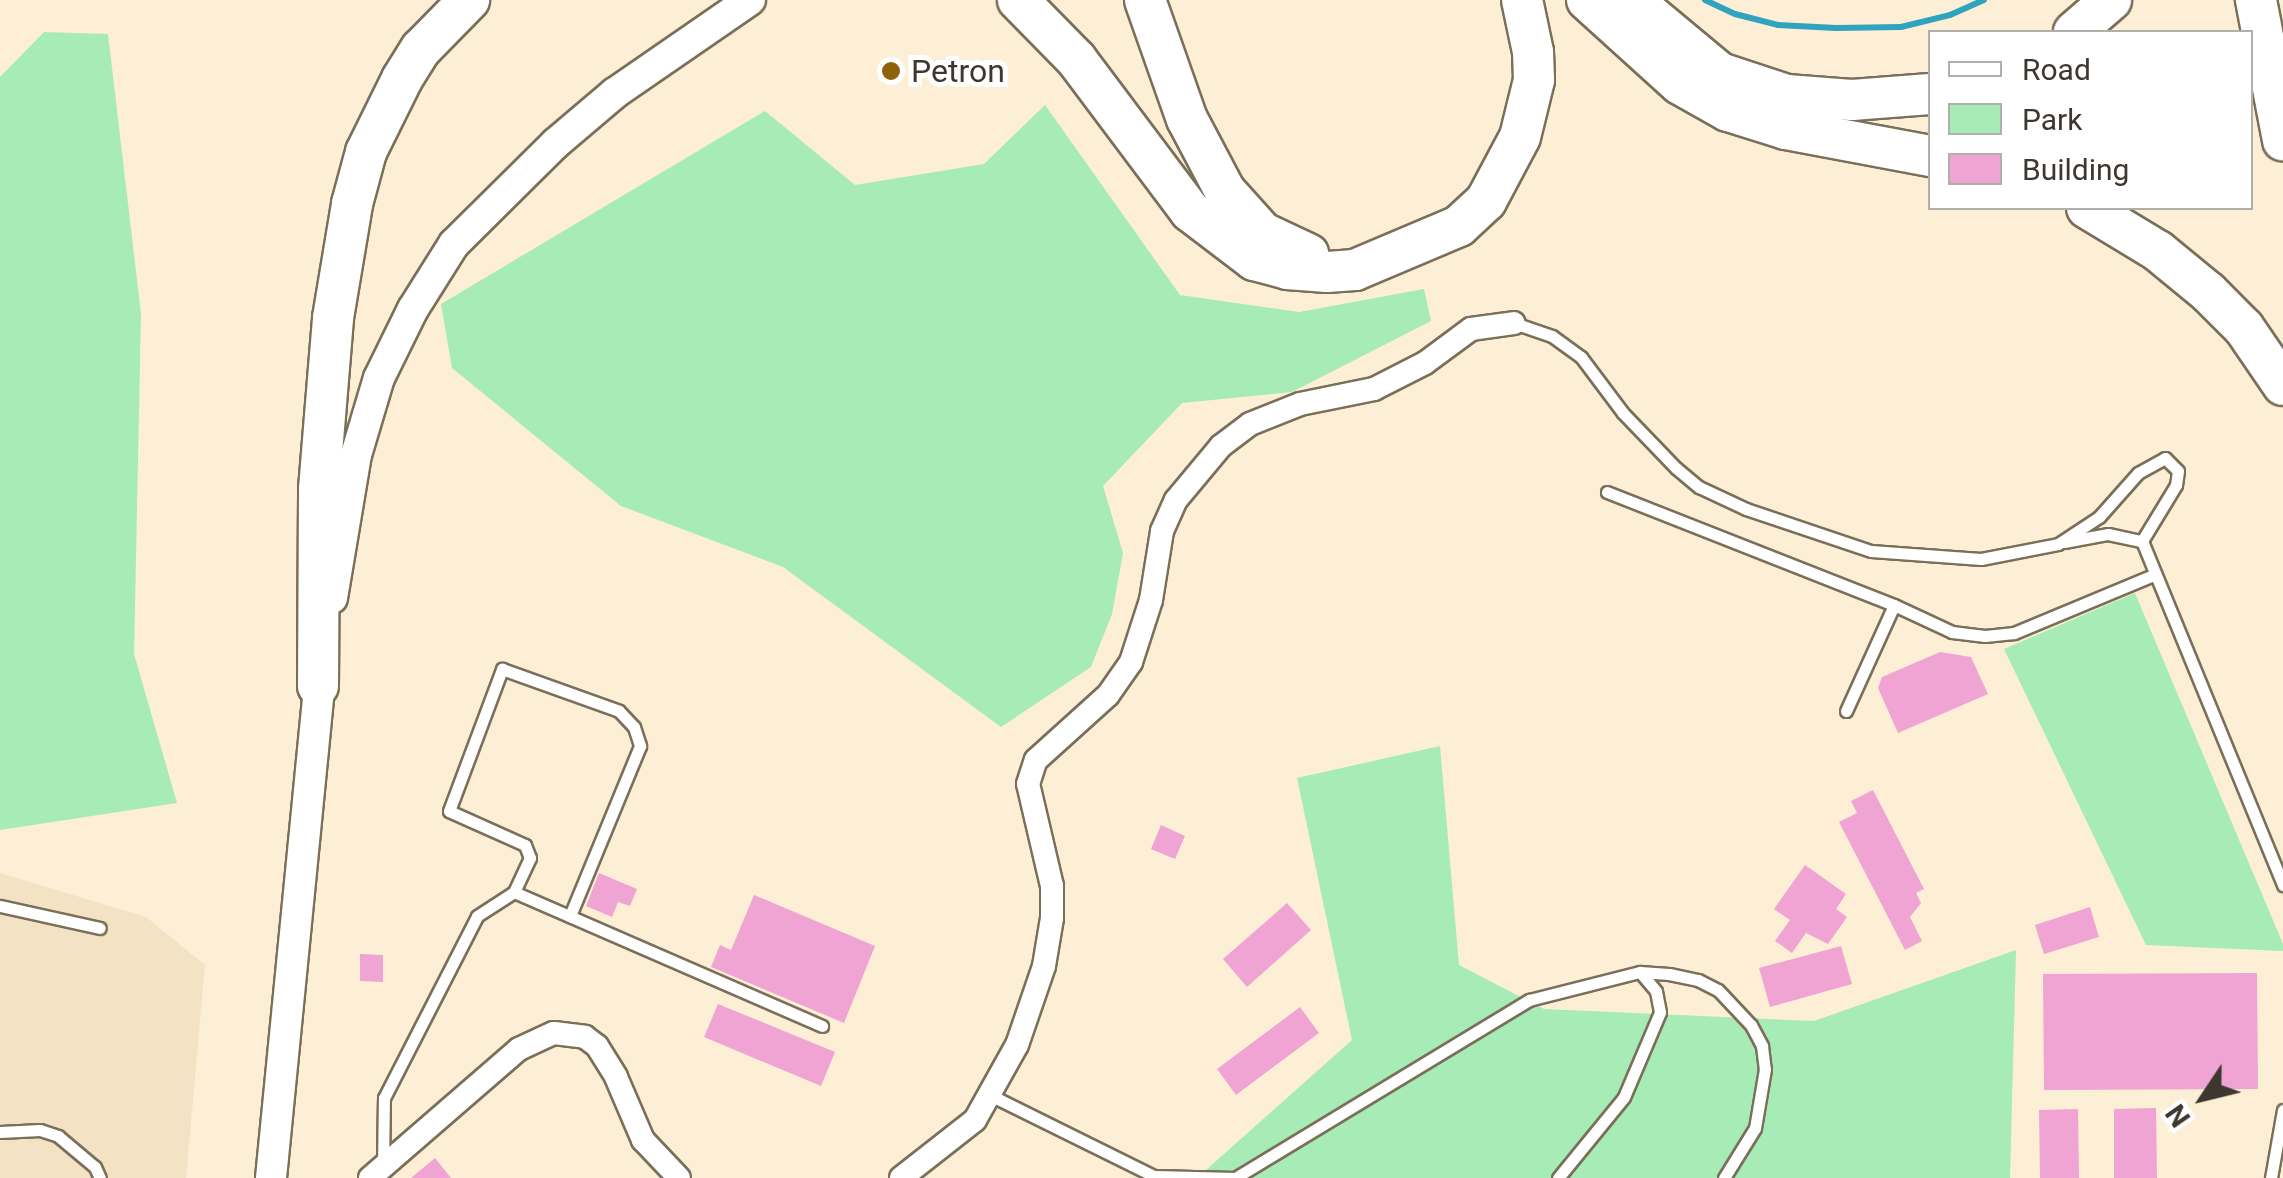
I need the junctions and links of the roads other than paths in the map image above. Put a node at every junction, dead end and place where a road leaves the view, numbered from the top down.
1 (469, 0) edge
2 (750, 0) edge
3 (1018, 0) edge
4 (1145, 0) edge
5 (1522, 0) edge
6 (1587, 0) edge
7 (1632, 0) edge
8 (2110, 0) edge
9 (2256, 0) edge
10 (2076, 30) edge
11 (1928, 94) edge
12 (2283, 140) edge
13 (1928, 156) edge
14 (2090, 210) edge
15 (1355, 270) junction
16 (1514, 323) joint
17 (2283, 385) edge
18 (1607, 492) dead end
19 (2142, 541) junction
20 (2058, 544) junction
21 (2153, 576) junction
22 (1894, 605) junction
23 (318, 686) junction
24 (1846, 711) dead end
25 (2283, 885) edge
26 (514, 892) junction
27 (0, 906) edge
28 (570, 916) junction
29 (100, 928) dead end
30 (1640, 972) junction
31 (822, 1026) dead end
32 (990, 1095) junction
33 (2283, 1110) edge
34 (0, 1132) edge
35 (377, 1172) edge
36 (100, 1178) edge
37 (271, 1178) edge
38 (680, 1178) edge
39 (901, 1178) edge
40 (1558, 1178) edge
41 (1724, 1178) edge
42 (2271, 1178) edge

1 - 23 highway
2 - 23 main road
3 - 15 highway
4 - 15 highway
5 - 15 highway
6 - 13 highway
7 - 11 highway
8 - 10 highway
9 - 12 highway
14 - 17 highway
16 - 20 lane
16 - 32 street
18 - 22 lane
19 - 20 lane
19 - 20 lane
19 - 21 lane
21 - 22 lane
21 - 25 lane
22 - 24 lane
23 - 37 main road
26 - 28 lane
26 - 28 lane
26 - 35 lane
27 - 29 lane
28 - 31 lane
30 - 32 lane
30 - 40 lane
30 - 41 lane
32 - 39 street
33 - 42 lane
34 - 36 lane
35 - 38 street

